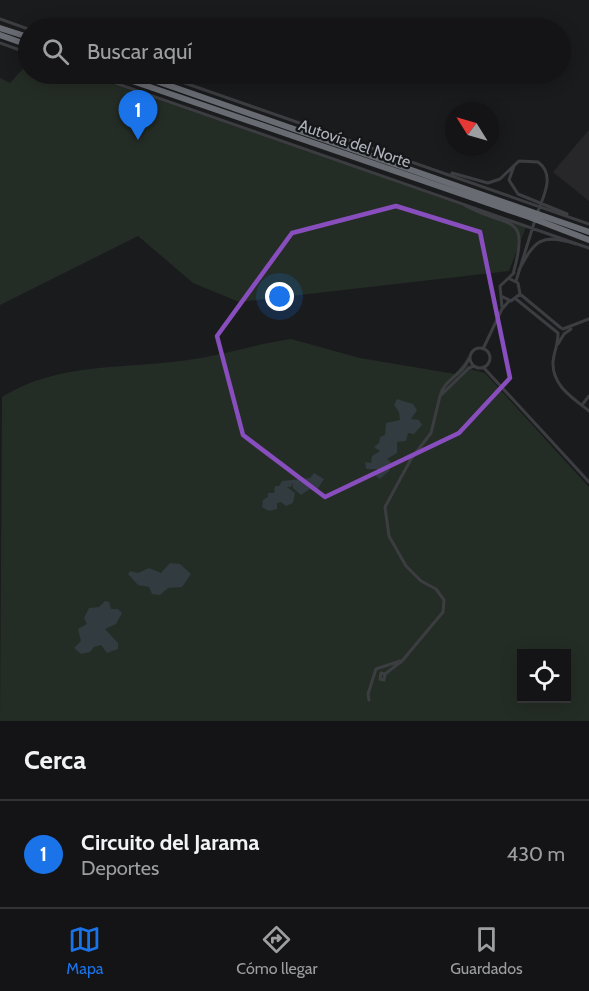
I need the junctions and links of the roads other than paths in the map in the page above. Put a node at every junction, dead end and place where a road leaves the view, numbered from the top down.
1 (0, 19) edge
2 (18, 25) edge
3 (0, 28) edge
4 (18, 34) edge
5 (0, 35) edge
6 (18, 41) edge
7 (0, 43) edge
8 (18, 49) edge
9 (118, 84) edge
10 (141, 84) edge
11 (165, 84) edge
12 (188, 84) edge
13 (515, 164) junction
14 (444, 172) junction
15 (459, 202) junction
16 (573, 217) junction
17 (589, 224) edge
18 (589, 231) edge
19 (589, 240) edge
20 (589, 248) edge
21 (515, 274) junction
22 (509, 279) junction
23 (516, 281) junction
24 (500, 294) junction
25 (520, 294) junction
26 (516, 299) junction
27 (509, 301) junction
28 (502, 309) junction
29 (589, 319) edge
30 (563, 330) junction
31 (558, 333) junction
32 (558, 345) junction
33 (483, 349) junction
34 (470, 358) junction
35 (474, 366) junction
36 (484, 368) junction
37 (446, 385) junction
38 (589, 396) edge
39 (582, 405) junction
40 (589, 411) edge
41 (589, 482) edge
42 (402, 661) junction
43 (374, 672) junction
44 (369, 700) dead end

1 - 2 street
3 - 4 highway
5 - 6 highway
7 - 8 street
9 - 15 street
10 - 19 highway, Autovía del Norte
11 - 18 highway, Autovía del Norte
12 - 14 street
13 - 14 street
13 - 16 street
13 - 21 street
14 - 16 street
15 - 20 street
15 - 21 street
16 - 17 street
20 - 21 street
21 - 22 street
21 - 23 street
22 - 23 street
22 - 24 street
23 - 25 street
24 - 27 street
24 - 28 street
25 - 26 street
25 - 30 street
26 - 27 street
26 - 31 street
27 - 28 street
28 - 33 street
29 - 30 street
30 - 31 street
30 - 32 street
31 - 32 street
32 - 39 street
33 - 34 street
33 - 36 street
34 - 35 street
34 - 37 street
35 - 36 street
35 - 37 street
36 - 41 street
37 - 42 street
38 - 39 street
39 - 40 street
42 - 43 street
42 - 43 street
43 - 44 street

